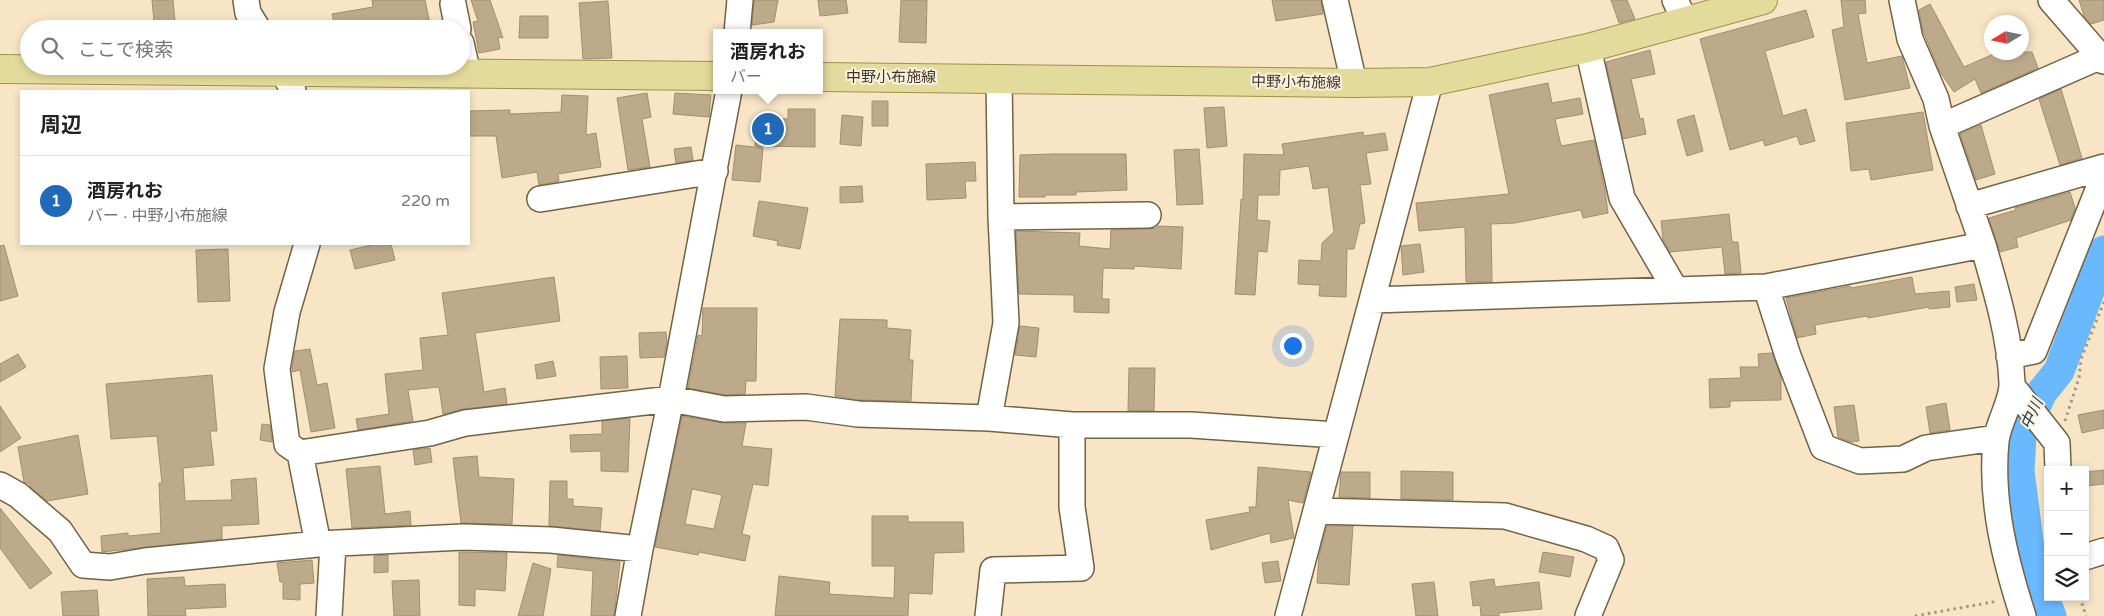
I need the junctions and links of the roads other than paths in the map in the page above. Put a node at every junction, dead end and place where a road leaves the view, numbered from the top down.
1 (246, 0) edge
2 (740, 0) edge
3 (1334, 0) edge
4 (1763, 0) edge
5 (1902, 0) edge
6 (2051, 0) edge
7 (453, 4) dead end
8 (1680, 11) edge
9 (252, 20) edge
10 (456, 20) edge
11 (736, 29) edge
12 (1588, 48) junction
13 (2102, 59) edge
14 (0, 69) edge
15 (20, 70) edge
16 (470, 74) edge
17 (214, 75) edge
18 (407, 75) edge
19 (713, 76) edge
20 (286, 77) edge
21 (823, 77) edge
22 (998, 78) junction
23 (1430, 82) junction
24 (1354, 83) junction
25 (728, 94) edge
26 (1942, 126) junction
27 (2104, 167) edge
28 (715, 171) junction
29 (2104, 175) edge
30 (540, 199) dead end
31 (1969, 206) junction
32 (1148, 215) dead end
33 (1002, 217) junction
34 (307, 245) edge
35 (1983, 245) junction
36 (1766, 287) junction
37 (1675, 289) junction
38 (1372, 300) junction
39 (2009, 356) junction
40 (2012, 386) junction
41 (671, 399) junction
42 (989, 418) junction
43 (1072, 424) junction
44 (1336, 436) junction
45 (1996, 438) junction
46 (300, 452) junction
47 (2058, 466) edge
48 (0, 485) edge
49 (1316, 511) junction
50 (325, 544) junction
51 (640, 550) junction
52 (2104, 551) edge
53 (2088, 556) edge
54 (2020, 607) edge
55 (329, 616) edge
56 (628, 616) edge
57 (988, 616) edge
58 (1288, 616) edge
59 (1588, 616) edge

1 - 9 street
2 - 11 street
3 - 24 street
4 - 8 main road, 中野小布施線
5 - 26 street
6 - 13 street
7 - 10 street
8 - 12 main road, 中野小布施線
12 - 23 main road, 中野小布施線
12 - 37 street
13 - 26 street
14 - 15 main road
16 - 19 main road
17 - 20 main road
18 - 20 main road
21 - 22 main road, 中野小布施線
22 - 24 main road, 中野小布施線
22 - 33 street
23 - 24 main road, 中野小布施線
23 - 38 street
25 - 28 street
26 - 31 street
27 - 31 street
28 - 30 street
28 - 41 street
29 - 39 street
31 - 35 street
32 - 33 street
33 - 42 street
34 - 46 street
35 - 36 street
35 - 39 street
36 - 37 street
36 - 45 street
37 - 38 street
38 - 44 street
39 - 40 street
40 - 45 street
40 - 47 street
41 - 42 street
41 - 46 street
41 - 51 street
42 - 43 street
43 - 44 street
43 - 57 street
44 - 49 street
45 - 54 street
46 - 50 street
48 - 50 street
49 - 58 street
49 - 59 street
50 - 51 street
50 - 55 street
51 - 56 street
52 - 53 street

